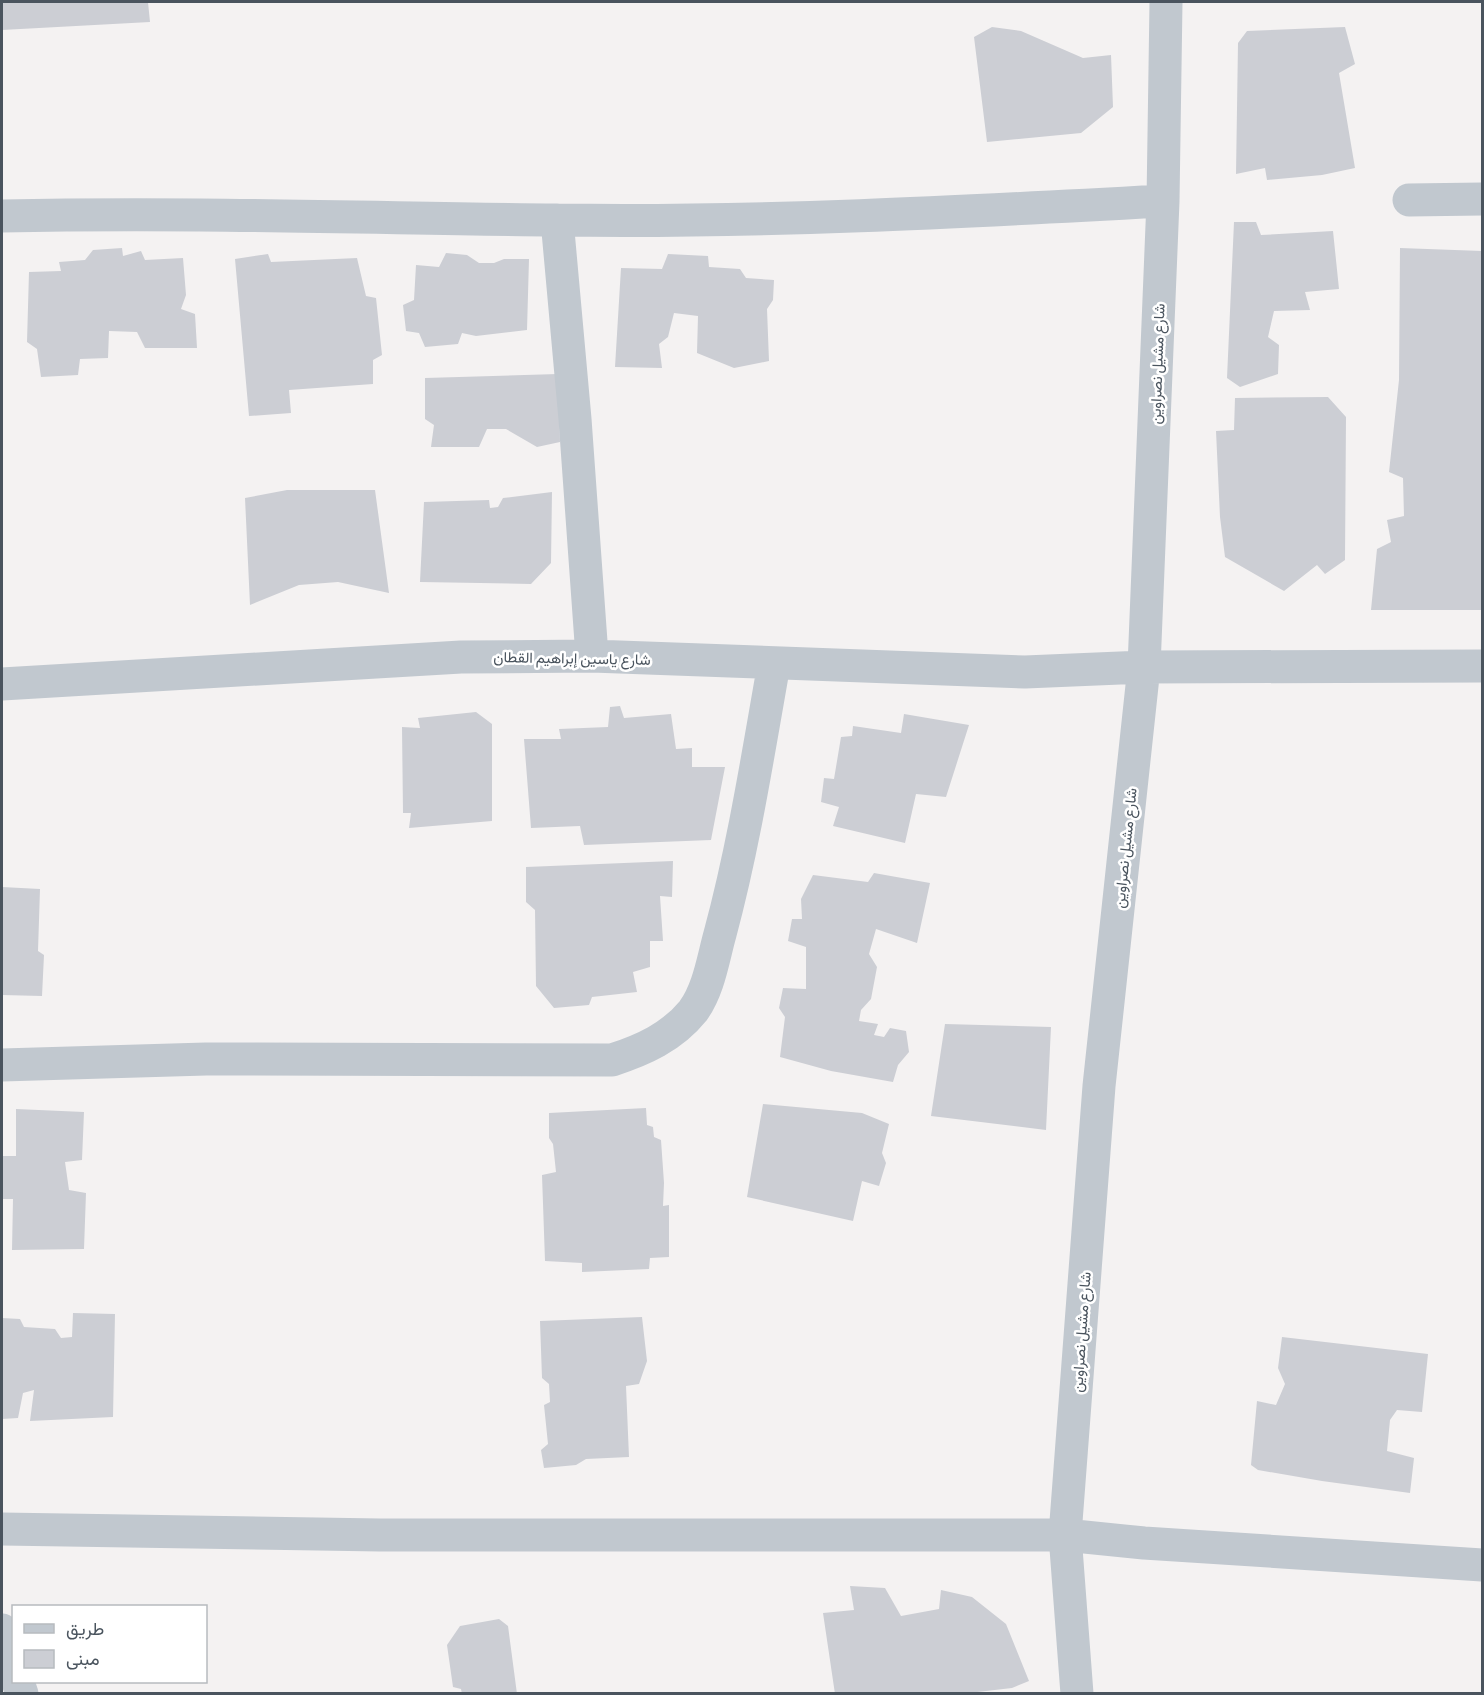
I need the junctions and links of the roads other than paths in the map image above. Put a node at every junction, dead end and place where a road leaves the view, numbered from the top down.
1 (1166, 2) edge
2 (1482, 199) edge
3 (1409, 200) dead end
4 (1163, 201) junction
5 (2, 216) edge
6 (557, 220) junction
7 (592, 656) junction
8 (774, 664) junction
9 (1482, 666) edge
10 (1144, 667) junction
11 (2, 684) edge
12 (2, 1065) edge
13 (2, 1529) edge
14 (1065, 1535) junction
15 (1482, 1565) edge
16 (2, 1630) edge
17 (12, 1661) edge
18 (1077, 1694) edge

1 - 4 street, شارع مشيل نصراوين
2 - 3 street
4 - 6 street
4 - 10 street, شارع مشيل نصراوين
5 - 6 street
6 - 7 street
7 - 8 street, شارع ياسين إبراهيم القطان
7 - 11 street, شارع ياسين إبراهيم القطان
8 - 10 street, شارع ياسين إبراهيم القطان
8 - 12 street
9 - 10 street, شارع ياسين إبراهيم القطان
10 - 14 street, شارع مشيل نصراوين
13 - 14 street
14 - 15 street
14 - 18 street, شارع مشيل نصراوين
16 - 17 street

